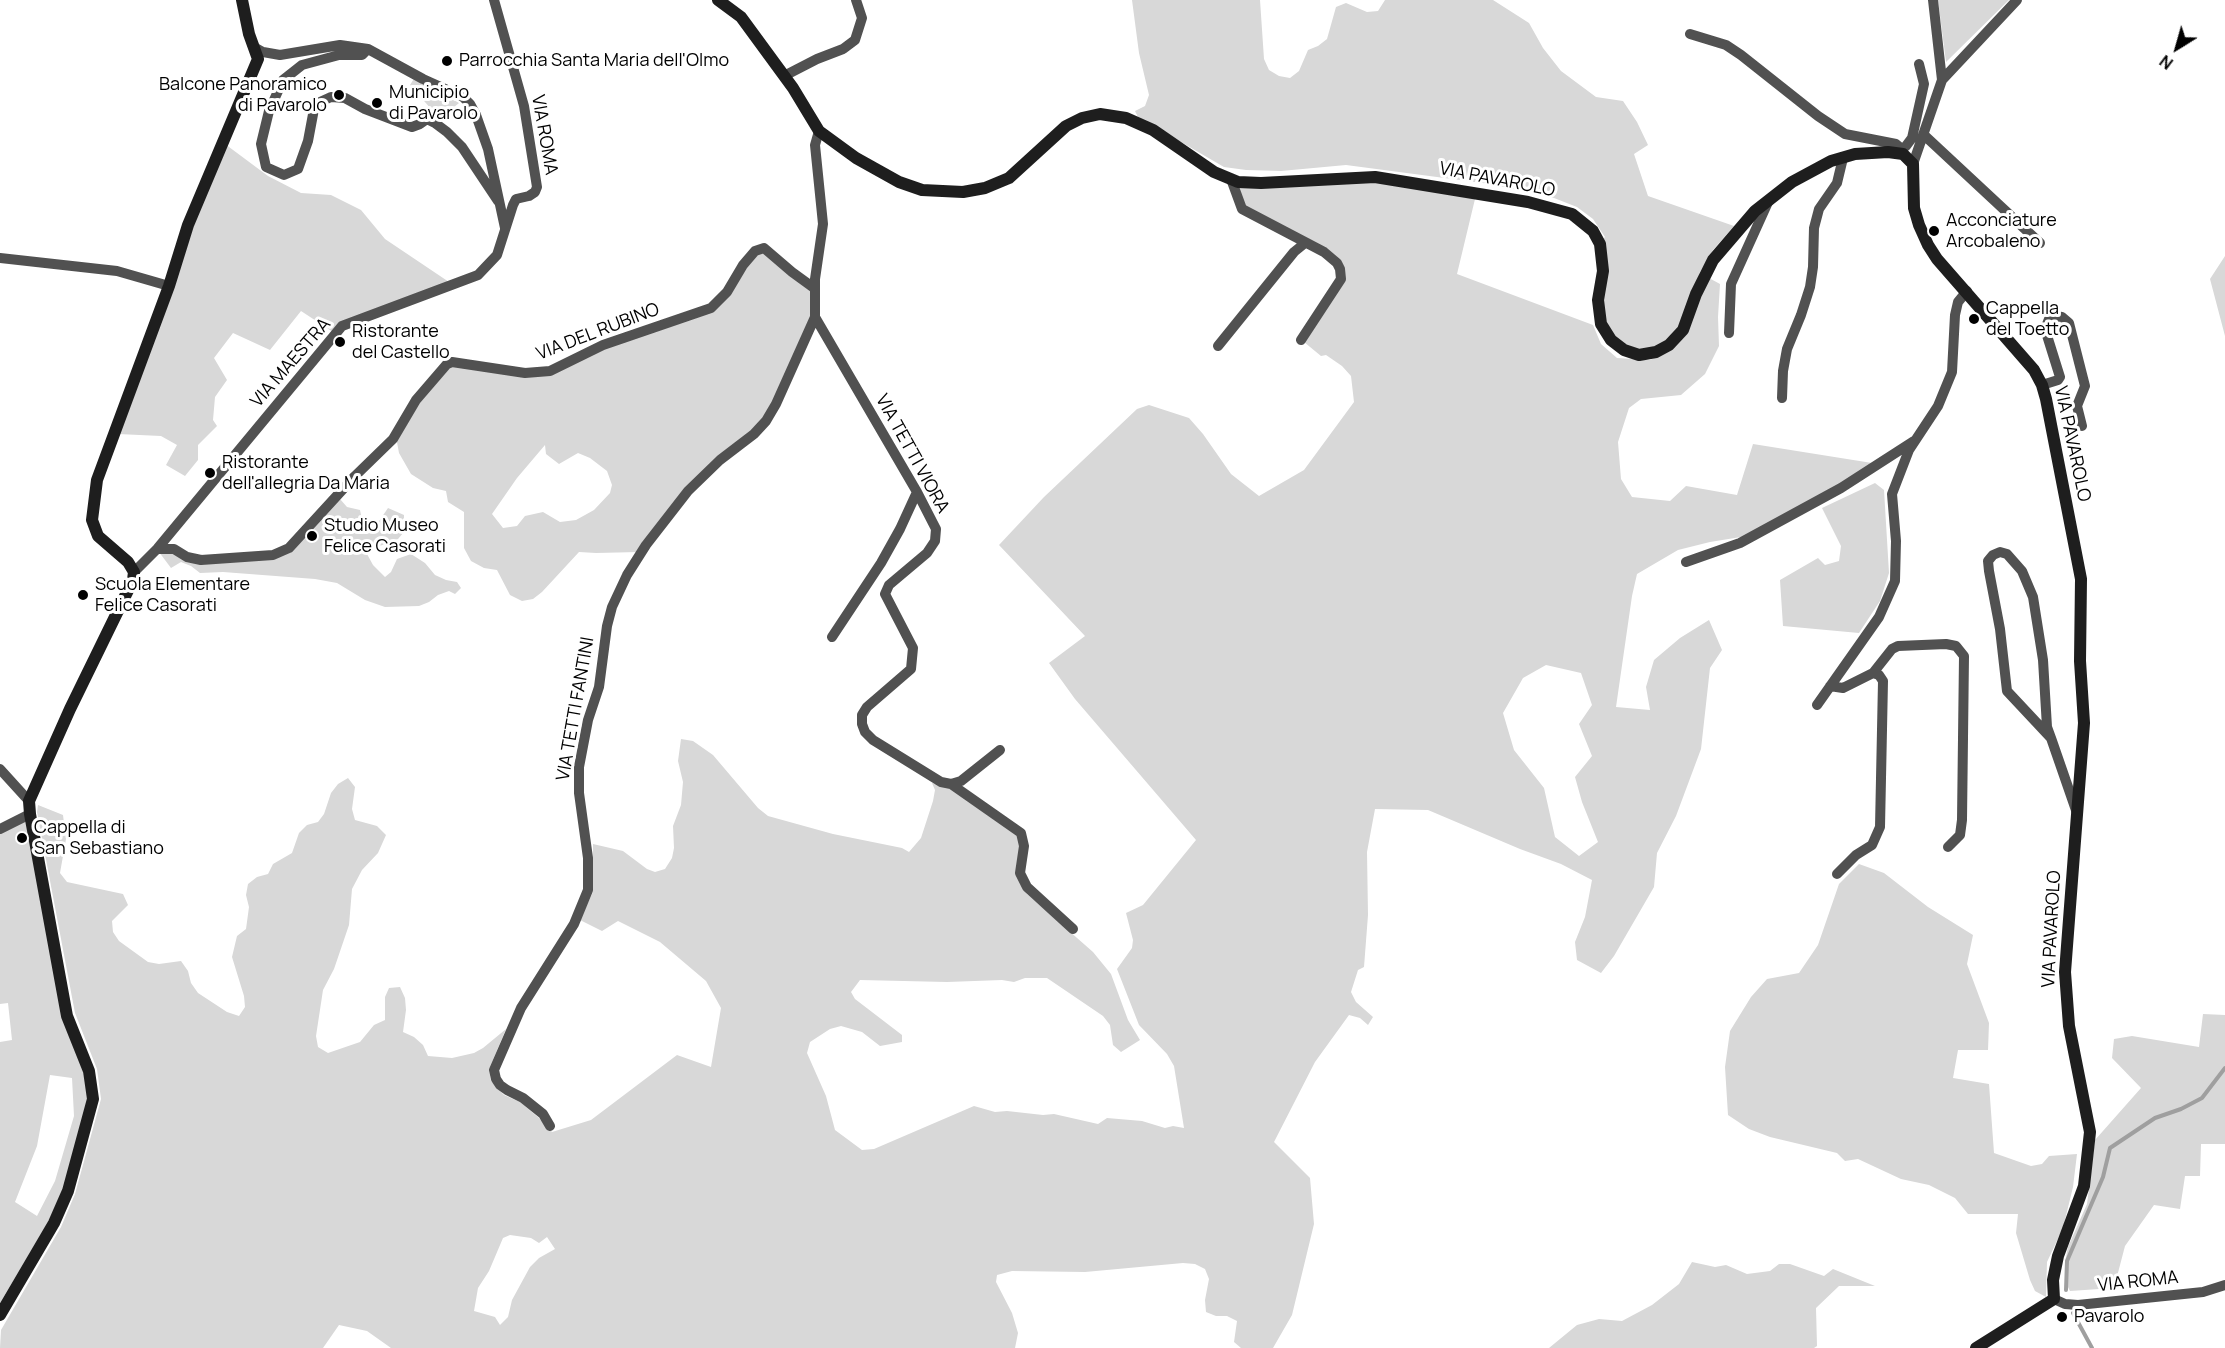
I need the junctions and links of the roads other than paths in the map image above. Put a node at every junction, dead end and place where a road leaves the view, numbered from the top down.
1 (243, 0) edge
2 (494, 0) edge
3 (718, 0) edge
4 (856, 0) edge
5 (1934, 0) edge
6 (2017, 0) edge
7 (1690, 34) dead end
8 (254, 47) junction
9 (368, 49) junction
10 (1918, 64) dead end
11 (784, 76) junction
12 (1942, 80) junction
13 (819, 131) junction
14 (1924, 135) junction
15 (1906, 156) junction
16 (1843, 158) junction
17 (1231, 179) junction
18 (1769, 200) junction
19 (498, 201) junction
20 (505, 228) junction
21 (1305, 243) junction
22 (2040, 243) dead end
23 (0, 258) edge
24 (170, 286) junction
25 (814, 288) junction
26 (1967, 291) junction
27 (815, 317) junction
28 (1729, 333) dead end
29 (1301, 340) dead end
30 (1218, 346) dead end
31 (2042, 385) junction
32 (1782, 398) dead end
33 (2082, 426) dead end
34 (1917, 439) junction
35 (917, 492) junction
36 (157, 549) junction
37 (1686, 562) dead end
38 (134, 572) junction
39 (832, 637) dead end
40 (1873, 673) junction
41 (1830, 686) junction
42 (1817, 705) dead end
43 (2051, 738) junction
44 (1000, 750) dead end
45 (0, 769) edge
46 (951, 784) junction
47 (29, 807) junction
48 (2077, 814) junction
49 (0, 829) edge
50 (1948, 847) dead end
51 (1837, 874) dead end
52 (1073, 929) dead end
53 (550, 1126) dead end
54 (2225, 1286) edge
55 (2054, 1299) junction
56 (0, 1315) edge
57 (1976, 1348) edge

1 - 8 street
2 - 20 street, VIA ROMA
3 - 11 street
4 - 11 street
5 - 12 street
6 - 12 street
7 - 15 street
8 - 9 street
8 - 24 street
9 - 19 street
9 - 19 street
10 - 15 street
11 - 13 street
12 - 14 street
13 - 17 street, VIA PAVAROLO
13 - 25 street
14 - 15 street
14 - 22 street
15 - 16 street, VIA PAVAROLO
15 - 26 street, VIA PAVAROLO
16 - 18 street, VIA PAVAROLO
16 - 32 street
17 - 18 street, VIA PAVAROLO
17 - 21 street
18 - 28 street
19 - 20 street
20 - 36 street, VIA MAESTRA
21 - 29 street
21 - 30 street
23 - 24 street
24 - 38 street
25 - 27 street
25 - 36 street, VIA DEL RUBINO
26 - 31 street, VIA PAVAROLO
26 - 34 street
27 - 35 street, VIA TETTI VIORA
27 - 53 street, VIA TETTI FANTINI
31 - 33 street
31 - 48 street, VIA PAVAROLO
34 - 37 street
34 - 41 street
35 - 39 street
35 - 46 street, VIA TETTI VIORA
36 - 38 street, VIA MAESTRA
38 - 47 street
40 - 41 street
40 - 50 street
40 - 51 street
41 - 42 street
43 - 43 street
43 - 48 street
44 - 46 street
45 - 47 street
46 - 52 street
47 - 49 street
47 - 56 street
48 - 55 street, VIA PAVAROLO
54 - 55 street, VIA ROMA
55 - 57 street

